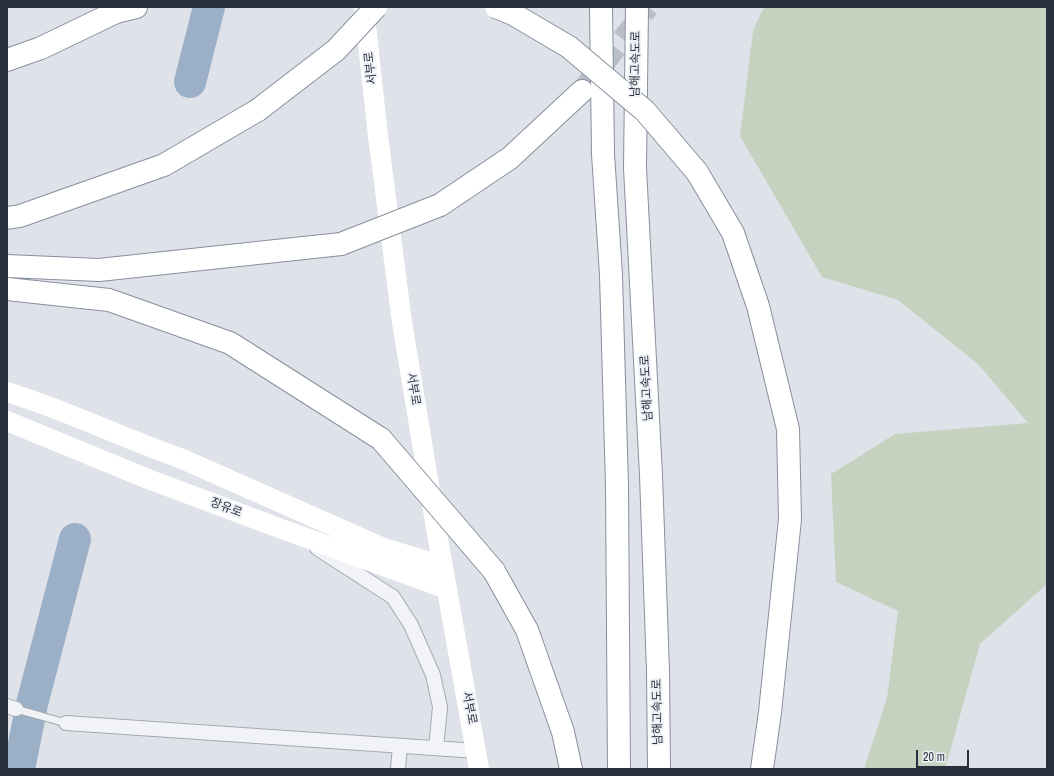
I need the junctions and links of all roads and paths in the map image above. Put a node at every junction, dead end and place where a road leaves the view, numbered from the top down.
1 (364, 7) edge
2 (376, 7) edge
3 (496, 7) edge
4 (601, 7) edge
5 (637, 7) edge
6 (126, 10) edge
7 (7, 60) edge
8 (582, 91) tunnel mouth
9 (7, 218) edge
10 (7, 266) edge
11 (7, 289) edge
12 (7, 392) edge
13 (7, 421) edge
14 (297, 535) junction
15 (443, 566) junction
16 (447, 588) junction
17 (12, 707) edge
18 (66, 723) joint
19 (400, 746) junction
20 (436, 748) junction
21 (478, 760) edge
22 (398, 769) edge
23 (570, 769) edge
24 (619, 769) edge
25 (659, 769) edge
26 (762, 769) edge

1 - 15 main road, 서부로
2 - 9 highway, bridge
3 - 26 highway, bridge
4 - 24 highway
5 - 25 highway, 남해고속도로
6 - 7 highway
8 - 10 highway, bridge
11 - 23 highway, bridge
12 - 15 main road
13 - 14 main road, 장유로
14 - 16 main road, 장유로
14 - 20 street
15 - 16 main road, 서부로
16 - 21 main road, 서부로
17 - 18 lane
18 - 19 street
19 - 20 street
19 - 22 street
20 - 21 street

